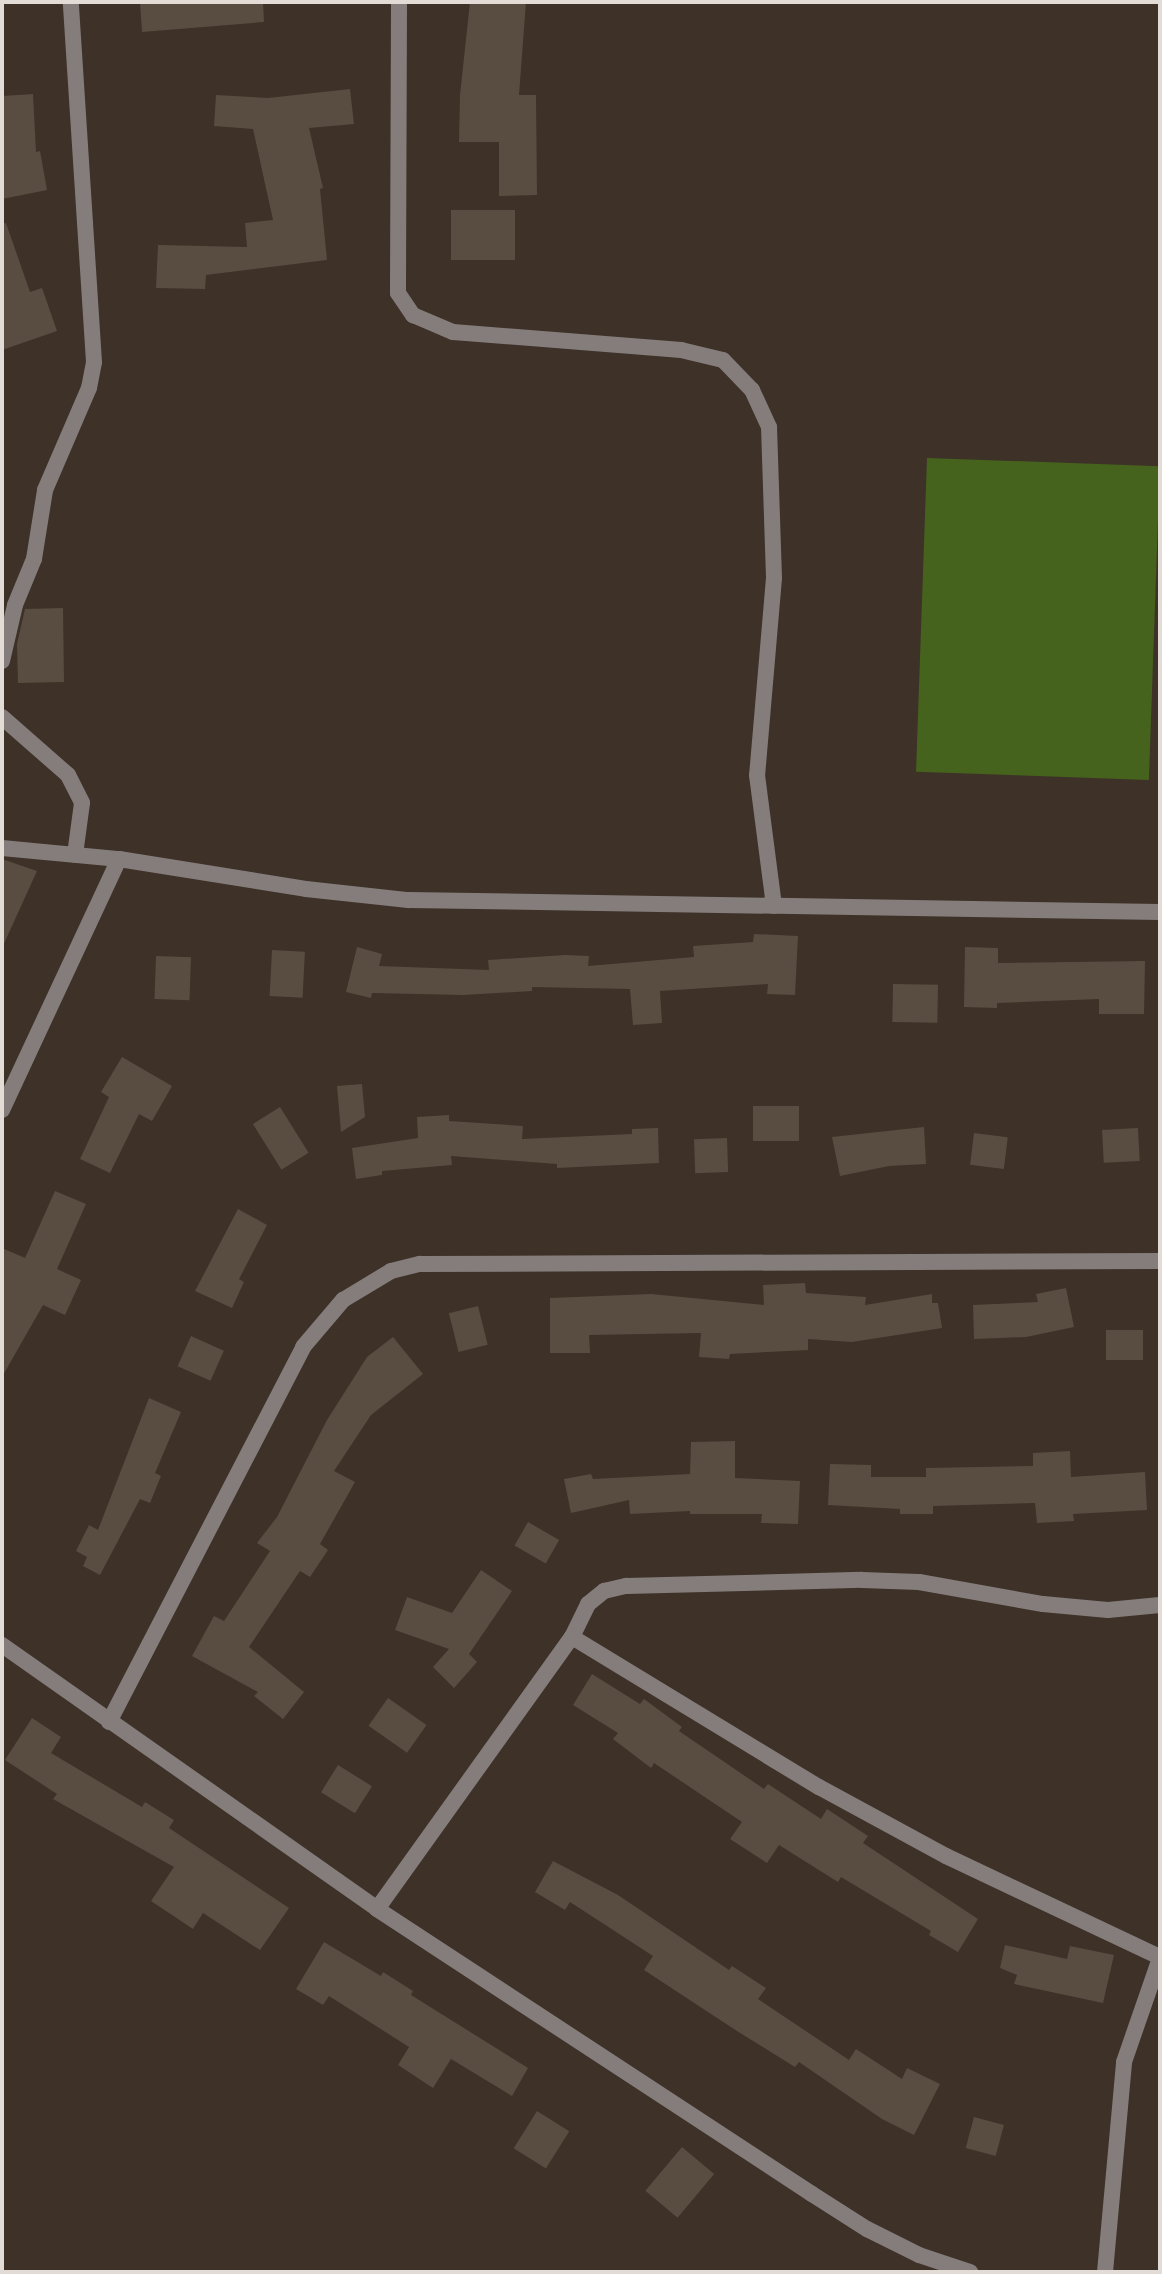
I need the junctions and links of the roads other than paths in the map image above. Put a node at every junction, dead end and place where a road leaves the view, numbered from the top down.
1 (71, 2) edge
2 (399, 2) edge
3 (2, 661) edge
4 (2, 717) edge
5 (2, 848) edge
6 (75, 855) junction
7 (119, 859) junction
8 (774, 906) junction
9 (1160, 912) edge
10 (2, 1110) edge
11 (1160, 1261) edge
12 (1160, 1605) edge
13 (572, 1637) junction
14 (2, 1645) edge
15 (109, 1722) junction
16 (377, 1909) junction
17 (1160, 1957) edge
18 (970, 2272) edge
19 (1105, 2272) edge

1 - 3 street
2 - 8 street
4 - 6 street
5 - 6 street
6 - 7 street
7 - 8 street
7 - 10 street
8 - 9 street
11 - 15 street
12 - 13 street
13 - 16 street
13 - 17 street
14 - 15 street
15 - 16 street
16 - 18 street
17 - 19 street

